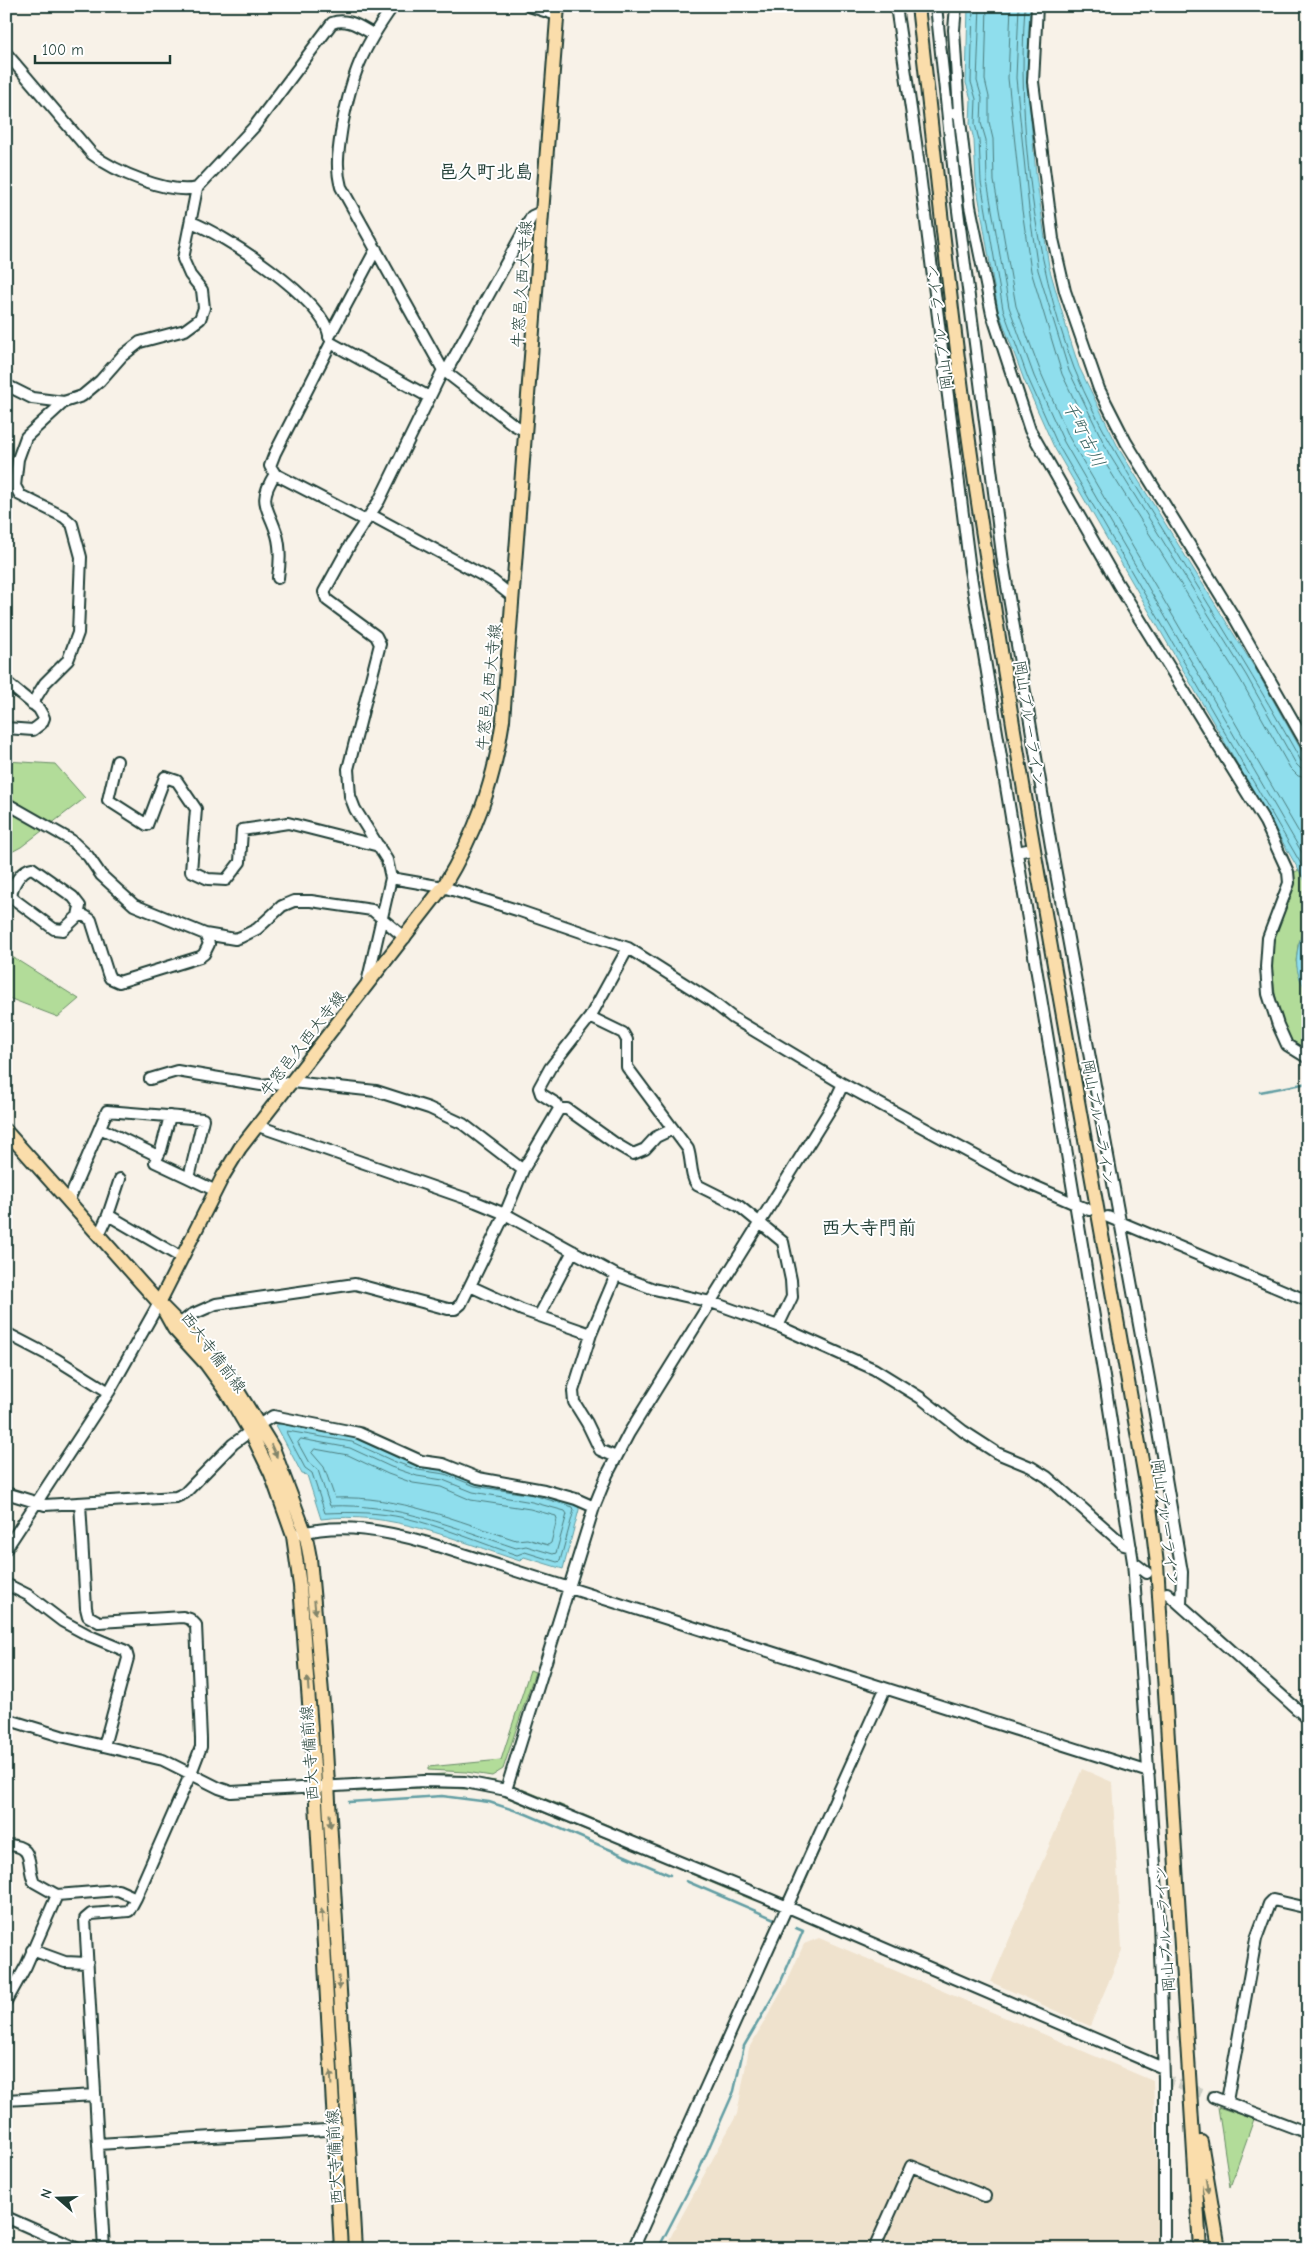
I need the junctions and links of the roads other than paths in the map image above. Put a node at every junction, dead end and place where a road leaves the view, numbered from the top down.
1 (393, 6) edge
2 (530, 6) edge
3 (896, 6) edge
4 (918, 6) edge
5 (936, 6) edge
6 (956, 6) edge
7 (1037, 6) edge
8 (558, 11) edge
9 (373, 34) junction
10 (6, 53) edge
11 (954, 113) junction
12 (197, 188) junction
13 (543, 211) junction
14 (191, 222) junction
15 (376, 249) junction
16 (330, 339) junction
17 (444, 371) junction
18 (6, 385) edge
19 (429, 397) junction
20 (64, 402) junction
21 (526, 431) junction
22 (275, 474) junction
23 (368, 518) junction
24 (278, 578) dead end
25 (513, 597) junction
26 (6, 682) edge
27 (32, 704) junction
28 (6, 728) edge
29 (1308, 747) edge
30 (117, 761) dead end
31 (6, 803) edge
32 (378, 846) junction
33 (391, 878) junction
34 (443, 887) junction
35 (78, 916) junction
36 (383, 918) junction
37 (205, 934) junction
38 (405, 938) junction
39 (628, 948) junction
40 (366, 989) junction
41 (590, 1017) junction
42 (1308, 1058) edge
43 (150, 1079) dead end
44 (292, 1082) junction
45 (843, 1084) junction
46 (559, 1109) junction
47 (170, 1116) junction
48 (258, 1126) junction
49 (100, 1128) junction
50 (673, 1129) junction
51 (6, 1130) edge
52 (158, 1156) junction
53 (523, 1170) junction
54 (189, 1178) junction
55 (120, 1179) dead end
56 (216, 1191) junction
57 (69, 1200) junction
58 (1074, 1202) junction
59 (1089, 1210) dead end
60 (505, 1214) junction
61 (108, 1215) junction
62 (1108, 1217) dead end
63 (1120, 1222) junction
64 (760, 1223) junction
65 (99, 1235) junction
66 (573, 1251) junction
67 (182, 1258) junction
68 (616, 1275) junction
69 (470, 1286) junction
70 (1308, 1301) edge
71 (711, 1302) junction
72 (159, 1303) junction
73 (539, 1316) junction
74 (181, 1323) junction
75 (778, 1326) junction
76 (6, 1333) edge
77 (591, 1334) junction
78 (109, 1392) junction
79 (255, 1428) junction
80 (616, 1457) junction
81 (6, 1493) edge
82 (80, 1503) junction
83 (36, 1504) junction
84 (594, 1507) junction
85 (299, 1534) junction
86 (1131, 1547) junction
87 (6, 1550) edge
88 (1133, 1562) junction
89 (1147, 1572) dead end
90 (6, 1584) edge
91 (568, 1588) junction
92 (1166, 1593) dead end
93 (1180, 1605) junction
94 (885, 1689) junction
95 (1308, 1719) edge
96 (6, 1720) edge
97 (104, 1746) junction
98 (1149, 1772) junction
99 (191, 1773) junction
100 (321, 1788) junction
101 (506, 1790) junction
102 (6, 1845) edge
103 (57, 1896) junction
104 (136, 1898) junction
105 (787, 1908) junction
106 (1308, 1908) edge
107 (32, 1950) junction
108 (87, 1963) junction
109 (6, 2002) edge
110 (1163, 2068) junction
111 (1189, 2068) junction
112 (95, 2095) junction
113 (1213, 2097) tunnel mouth
114 (6, 2100) edge
115 (1227, 2101) junction
116 (349, 2129) junction
117 (334, 2130) junction
118 (1308, 2133) edge
119 (98, 2144) junction
120 (985, 2196) dead end
121 (1198, 2214) junction
122 (6, 2217) edge
123 (78, 2249) edge
124 (104, 2249) edge
125 (341, 2249) edge
126 (356, 2249) edge
127 (634, 2249) edge
128 (874, 2249) edge
129 (1164, 2249) edge
130 (1191, 2249) edge
131 (1200, 2249) edge
132 (1219, 2249) edge

1 - 9 street
2 - 8 street
3 - 58 street
4 - 111 main road, 岡山ブルーライン
5 - 11 street
6 - 11 street
7 - 29 street
8 - 13 main road, 牛窓邑久西大寺線
9 - 12 street
9 - 15 street
10 - 12 street
11 - 42 street
11 - 63 street
12 - 14 street
13 - 17 street
13 - 21 main road, 牛窓邑久西大寺線
14 - 16 street
14 - 20 street
15 - 16 street
15 - 17 street
16 - 19 street
16 - 22 street
17 - 19 street
17 - 21 street
18 - 20 street
19 - 23 street
20 - 27 street
21 - 25 main road, 牛窓邑久西大寺線
22 - 23 street
22 - 24 street
23 - 25 street
23 - 32 street
25 - 34 main road, 牛窓邑久西大寺線
26 - 27 street
27 - 28 street
30 - 32 street
31 - 37 street
32 - 33 street
33 - 34 street
33 - 36 street
34 - 38 main road, 牛窓邑久西大寺線
34 - 39 street
35 - 35 street
35 - 37 street
36 - 37 street
36 - 38 street
36 - 40 street
38 - 40 main road, 牛窓邑久西大寺線
39 - 41 street
39 - 45 street
40 - 44 main road, 牛窓邑久西大寺線
41 - 46 street
41 - 50 street
43 - 44 street
44 - 48 main road, 牛窓邑久西大寺線
44 - 53 street
45 - 58 street
45 - 64 street
46 - 50 street
46 - 53 street
47 - 49 street
47 - 52 street
47 - 54 street
48 - 56 main road, 牛窓邑久西大寺線
48 - 60 street
49 - 52 street
49 - 57 street
50 - 64 street
51 - 57 main road, 西大寺備前線
52 - 54 street
53 - 60 street
54 - 56 street
55 - 61 street
56 - 67 main road, 牛窓邑久西大寺線
57 - 65 main road, 西大寺備前線
58 - 59 street
58 - 86 street
60 - 66 street
60 - 69 street
61 - 65 street
61 - 67 street
62 - 63 street
63 - 70 street
63 - 93 street
64 - 71 street
64 - 75 street
65 - 72 main road, 西大寺備前線
66 - 68 street
66 - 73 street
67 - 72 main road, 牛窓邑久西大寺線
68 - 71 street
68 - 77 street
69 - 73 street
69 - 74 street
71 - 75 street
71 - 80 street
72 - 74 main road, 西大寺備前線
72 - 78 street
72 - 79 main road, 西大寺備前線
73 - 77 street
74 - 79 main road, 西大寺備前線
75 - 86 street
76 - 78 street
77 - 80 street
78 - 83 street
79 - 82 street
79 - 84 street
79 - 85 main road, 西大寺備前線
80 - 84 street
81 - 83 street
82 - 83 street
82 - 99 street
83 - 87 street
84 - 91 street
85 - 91 street
85 - 100 main road, 西大寺備前線
86 - 88 street
88 - 89 street
88 - 98 street
90 - 97 street
91 - 94 street
91 - 101 street
92 - 93 street
93 - 95 street
94 - 98 street
94 - 105 street
96 - 97 street
97 - 99 street
98 - 110 street
99 - 100 street
99 - 104 street
100 - 101 street
100 -> 116 main road, 西大寺備前線
117 -> 100 main road, 西大寺備前線
101 - 105 street
102 - 103 street
103 - 104 street
103 - 107 street
104 - 108 street
105 - 110 street
105 - 127 street
106 - 115 street
107 - 108 street
107 - 109 street
108 - 112 street
110 - 129 street
111 - 121 main road, 岡山ブルーライン
111 -> 132 main road
112 - 114 street
112 - 119 street
113 - 115 street
115 - 118 street
116 - 117 street
116 - 126 main road, 西大寺備前線
117 - 119 street
117 - 125 main road, 西大寺備前線
119 - 124 street
120 - 128 street
121 - 130 main road
121 - 131 main road, 岡山ブルーライン
122 - 123 street

